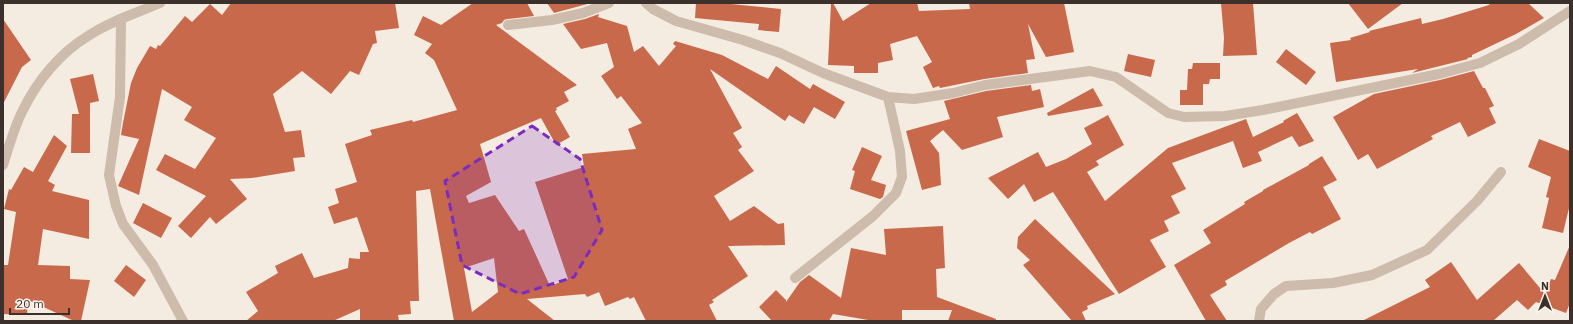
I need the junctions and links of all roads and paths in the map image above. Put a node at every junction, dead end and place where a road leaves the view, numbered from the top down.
1 (160, 3) edge
2 (609, 3) edge
3 (646, 3) edge
4 (1570, 11) edge
5 (121, 20) junction
6 (508, 25) dead end
7 (888, 96) junction
8 (3, 165) edge
9 (1501, 172) dead end
10 (796, 278) dead end
11 (183, 321) edge
12 (1259, 321) edge

1 - 5 street
2 - 6 street
3 - 7 street
4 - 7 street
5 - 8 street
5 - 11 street
7 - 10 street
9 - 12 street

